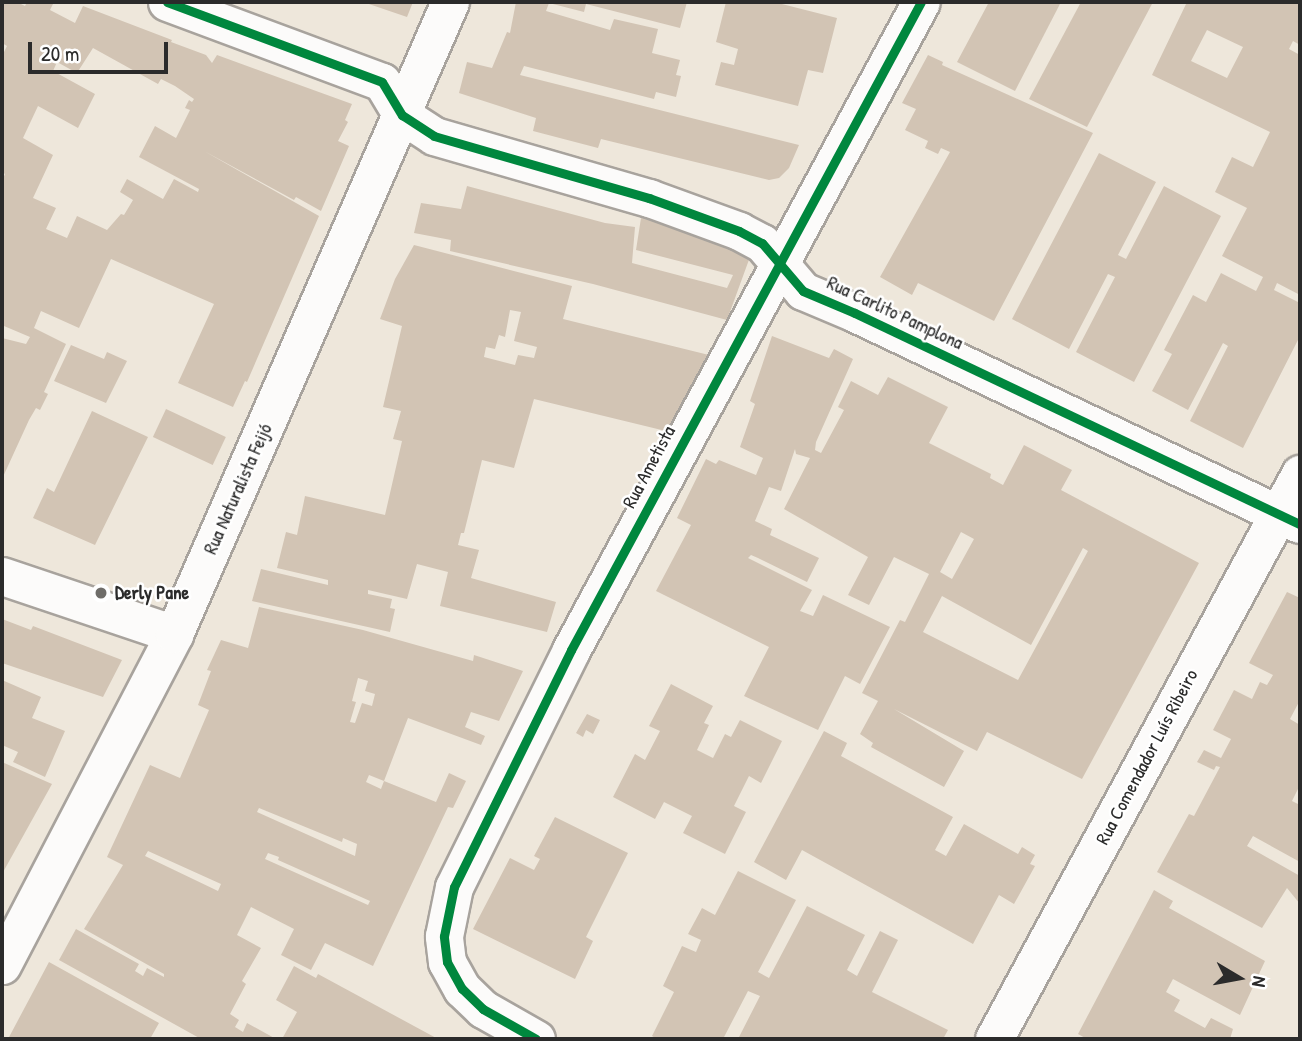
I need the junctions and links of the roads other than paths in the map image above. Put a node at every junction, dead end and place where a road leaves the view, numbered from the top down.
1 (167, 2) edge
2 (450, 2) edge
3 (921, 2) edge
4 (402, 116) junction
5 (780, 260) junction
6 (1300, 474) edge
7 (1290, 519) edge
8 (2, 576) edge
9 (174, 634) junction
10 (2, 965) edge
11 (536, 1039) edge
12 (994, 1039) edge

1 - 4 street
2 - 4 street, Rua Naturalista Feijó
3 - 5 street, Rua Ametista
4 - 5 street, Rua Carlito Pamplona
4 - 9 street, Rua Naturalista Feijó
5 - 7 street, Rua Carlito Pamplona
5 - 11 street, Rua Ametista
6 - 7 street, Rua Comendador Luís Ribeiro
7 - 12 street, Rua Comendador Luís Ribeiro
8 - 9 street
9 - 10 street, Rua Naturalista Feijó

